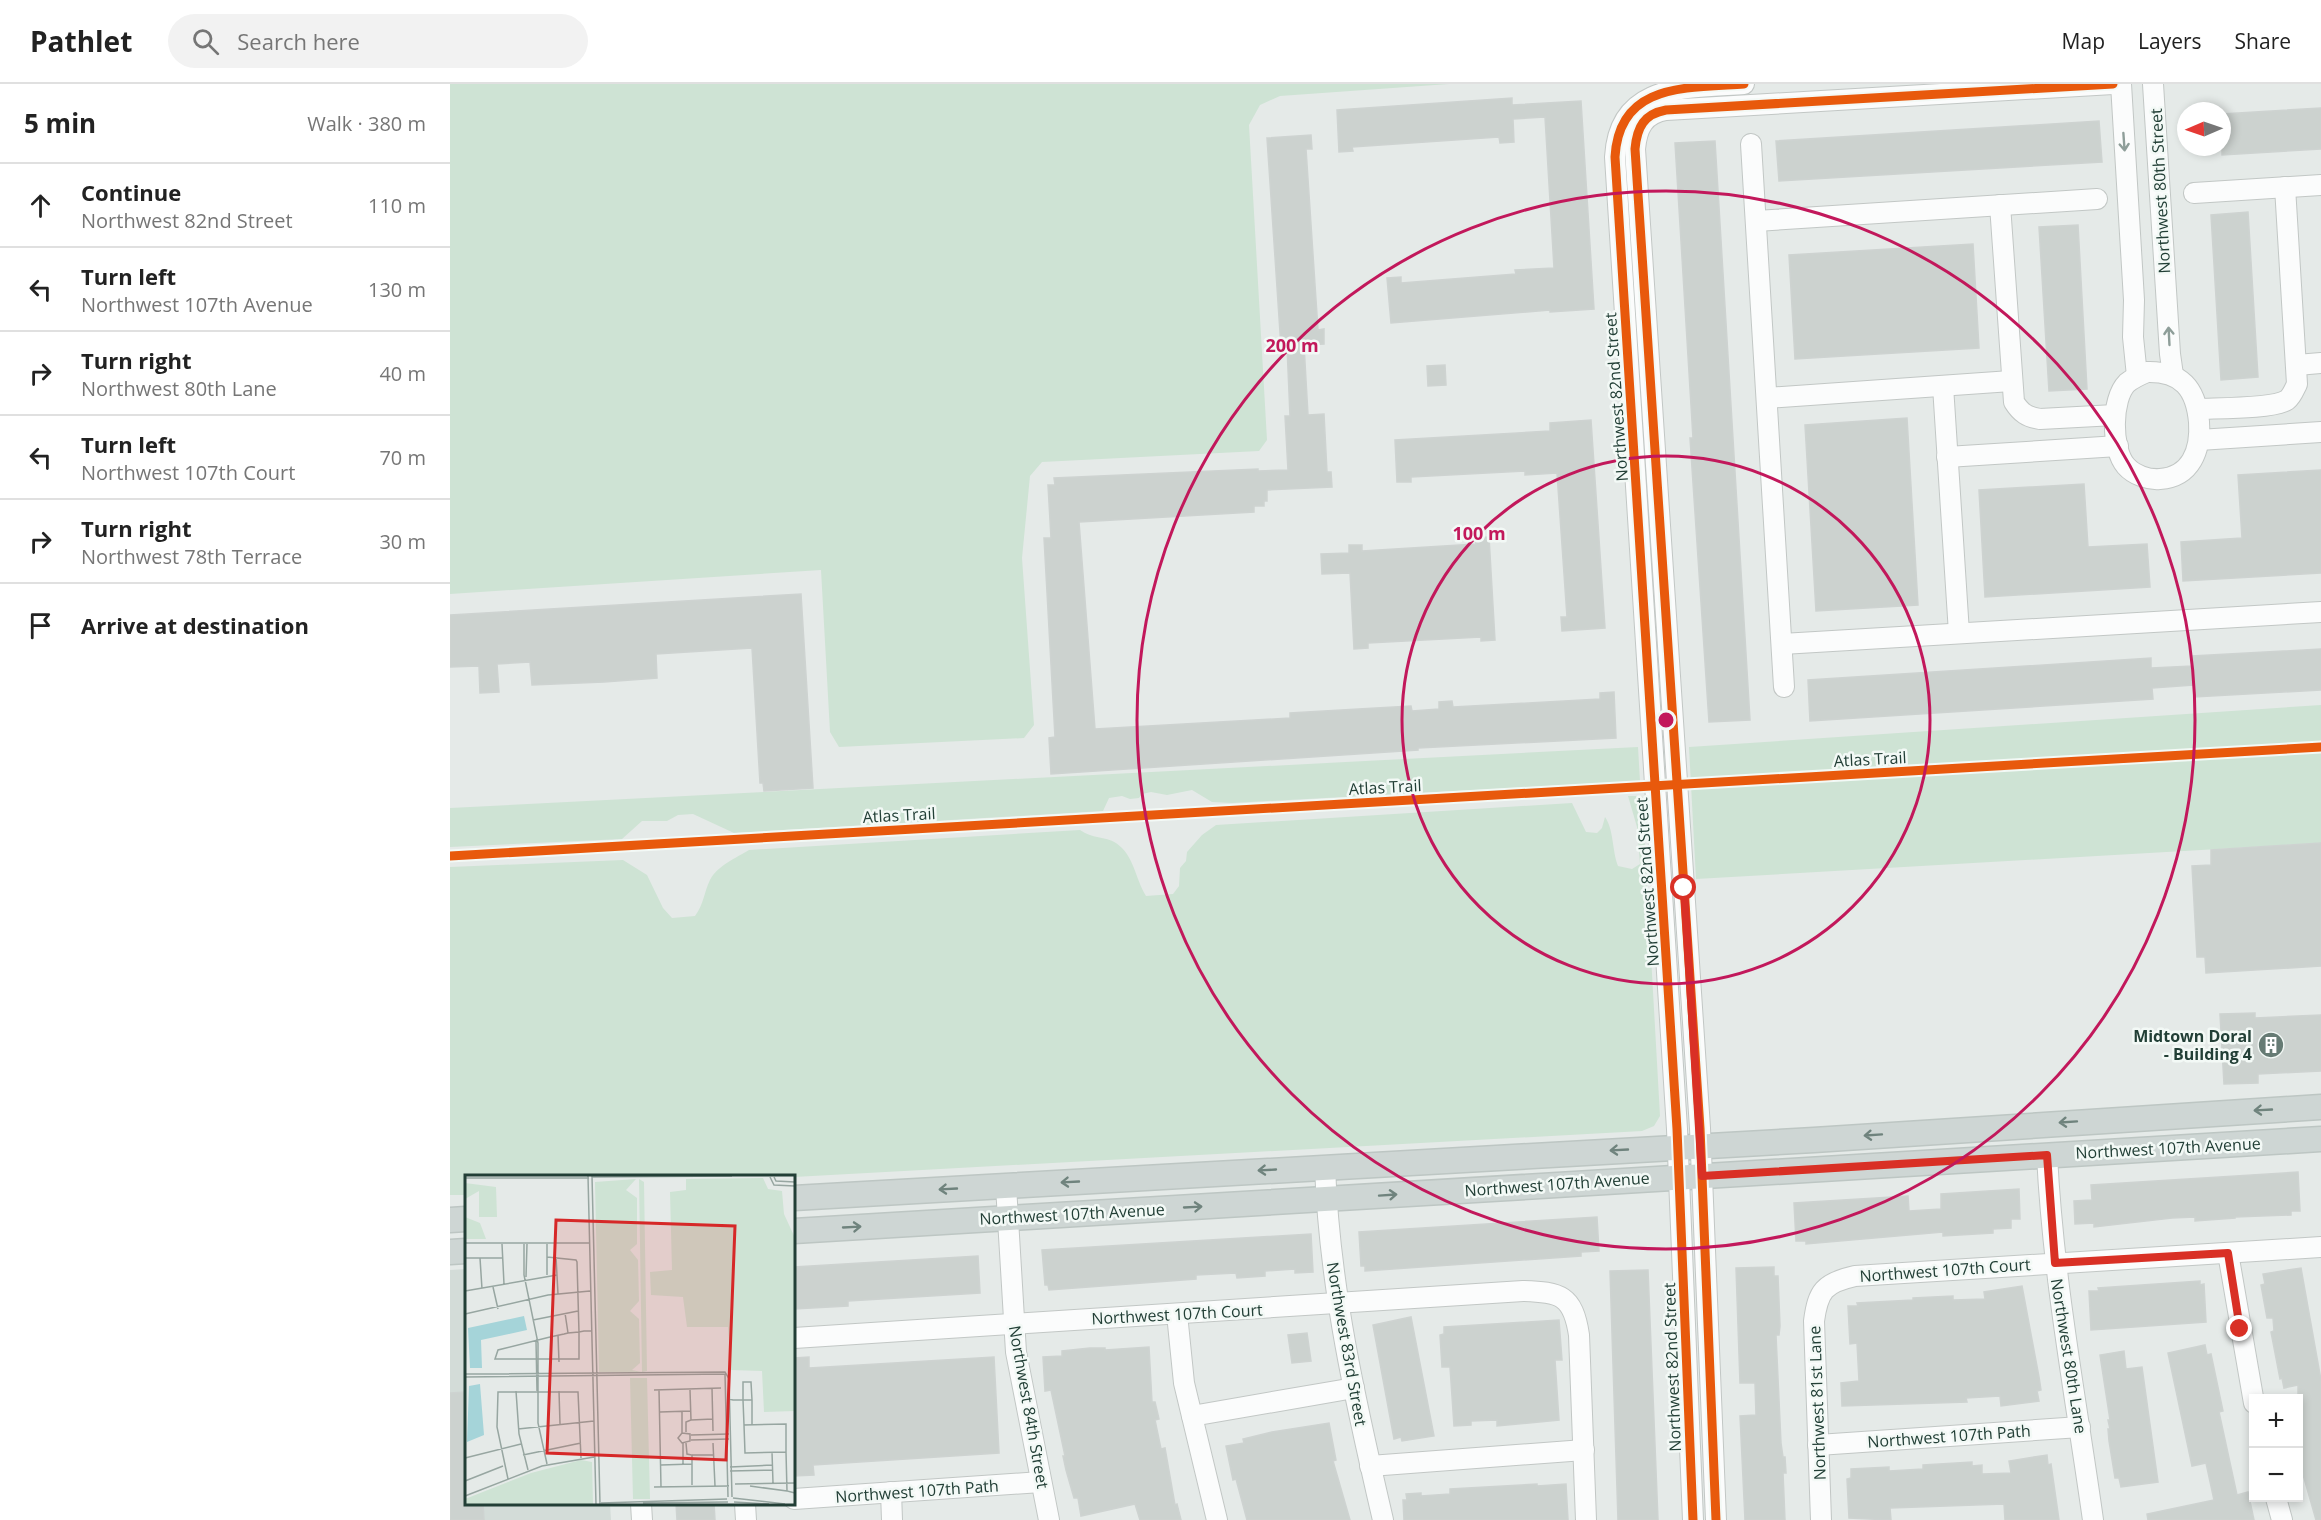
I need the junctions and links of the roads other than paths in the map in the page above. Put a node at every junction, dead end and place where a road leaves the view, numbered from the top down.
1 (1744, 84) edge
2 (2113, 84) edge
3 (2121, 84) edge
4 (2153, 84) edge
5 (1641, 110) junction
6 (1751, 144) dead end
7 (2321, 185) edge
8 (2285, 187) junction
9 (2194, 193) dead end
10 (2097, 199) dead end
11 (2000, 205) junction
12 (1756, 221) junction
13 (2129, 230) junction
14 (2166, 298) junction
15 (2134, 300) junction
16 (2133, 338) junction
17 (2321, 363) edge
18 (2296, 365) junction
19 (2173, 375) junction
20 (2137, 376) junction
21 (2011, 381) junction
22 (1943, 386) junction
23 (1767, 398) junction
24 (2198, 410) junction
25 (2115, 415) junction
26 (2321, 432) edge
27 (2199, 440) junction
28 (2118, 446) junction
29 (1947, 457) junction
30 (2321, 612) edge
31 (1959, 633) junction
32 (1782, 644) junction
33 (1784, 687) dead end
34 (2321, 1107) edge
35 (2321, 1139) edge
36 (1689, 1146) junction
37 (2047, 1155) junction
38 (1325, 1166) junction
39 (1691, 1176) junction
40 (1006, 1186) junction
41 (795, 1198) edge
42 (1326, 1199) junction
43 (1008, 1218) junction
44 (465, 1219) edge
45 (450, 1220) edge
46 (795, 1231) edge
47 (2321, 1247) edge
48 (465, 1251) edge
49 (450, 1252) edge
50 (2228, 1253) junction
51 (2055, 1263) junction
52 (1824, 1288) joint
53 (1339, 1304) junction
54 (1177, 1314) junction
55 (1015, 1323) junction
56 (795, 1338) edge
57 (1354, 1388) junction
58 (2252, 1394) edge
59 (1192, 1416) junction
60 (2080, 1427) junction
61 (1818, 1445) junction
62 (1584, 1450) junction
63 (1370, 1466) junction
64 (1041, 1482) junction
65 (891, 1492) junction
66 (795, 1499) edge
67 (2277, 1502) edge
68 (640, 1505) edge
69 (745, 1505) edge
70 (642, 1520) edge
71 (746, 1520) edge
72 (892, 1520) edge
73 (1049, 1520) edge
74 (1217, 1520) edge
75 (1383, 1520) edge
76 (1586, 1520) edge
77 (1693, 1520) edge
78 (1716, 1520) edge
79 (1821, 1520) edge
80 (2093, 1520) edge
81 (2282, 1520) edge

1 - 5 street
2 - 5 street
3 -> 13 street, Northwest 80th Street
4 - 14 street, Northwest 80th Street
5 - 36 street, Northwest 82nd Street
6 - 12 street
7 - 8 street
8 - 9 street
8 - 18 street
10 - 11 street
11 - 12 street
11 - 21 street
12 - 23 street
13 - 15 street, Northwest 80th Street
13 - 16 street, Northwest 80th Street
14 - 15 street, Northwest 80th Street
19 -> 14 street, Northwest 80th Street
15 - 16 street, Northwest 80th Street
16 - 20 street, Northwest 80th Street
17 - 18 street
18 - 24 street
19 - 20 street
19 - 24 street
20 - 25 street
21 - 22 street
21 - 25 street
22 - 23 street
22 - 29 street
23 - 32 street
24 - 27 street
25 - 28 street
26 - 27 street
27 - 28 street
28 - 29 street
29 - 31 street
30 - 31 street
31 - 32 street
32 - 33 street
34 -> 36 main road, Northwest 107th Avenue
35 - 37 main road, Northwest 107th Avenue
36 -> 38 main road, Northwest 107th Avenue
36 - 39 street, Northwest 82nd Street
37 - 39 main road, Northwest 107th Avenue
37 - 51 street, Northwest 80th Lane
38 -> 40 main road, Northwest 107th Avenue
38 - 42 street, Northwest 83rd Street
42 -> 39 main road, Northwest 107th Avenue
39 - 77 street, Northwest 82nd Street
39 - 78 street, Northwest 82nd Street
40 -> 41 main road, Northwest 107th Avenue
40 - 43 street, Northwest 84th Street
43 -> 42 main road, Northwest 107th Avenue
42 - 53 street, Northwest 83rd Street
46 -> 43 main road, Northwest 107th Avenue
43 - 55 street, Northwest 84th Street
44 - 45 main road
47 - 50 street, Northwest 107th Court
48 - 49 main road
50 - 51 street, Northwest 107th Court
50 - 58 street
51 - 52 street, Northwest 107th Court
51 - 60 street, Northwest 80th Lane
52 - 61 street, Northwest 81st Lane
53 - 54 street, Northwest 107th Court
53 - 57 street, Northwest 83rd Street
53 - 62 street, Northwest 107th Court
54 - 55 street, Northwest 107th Court
54 - 59 street
55 - 56 street, Northwest 107th Court
55 - 64 street, Northwest 84th Street
57 - 59 street
57 - 63 street, Northwest 83rd Street
59 - 74 street
60 - 61 street, Northwest 107th Path
60 - 80 street, Northwest 80th Lane
61 - 79 street, Northwest 81st Lane
62 - 63 street
62 - 76 street
63 - 75 street, Northwest 83rd Street
64 - 65 street, Northwest 107th Path
64 - 73 street, Northwest 84th Street
65 - 66 street, Northwest 107th Path
65 - 72 street
67 - 81 street
68 - 70 street
69 - 71 street

